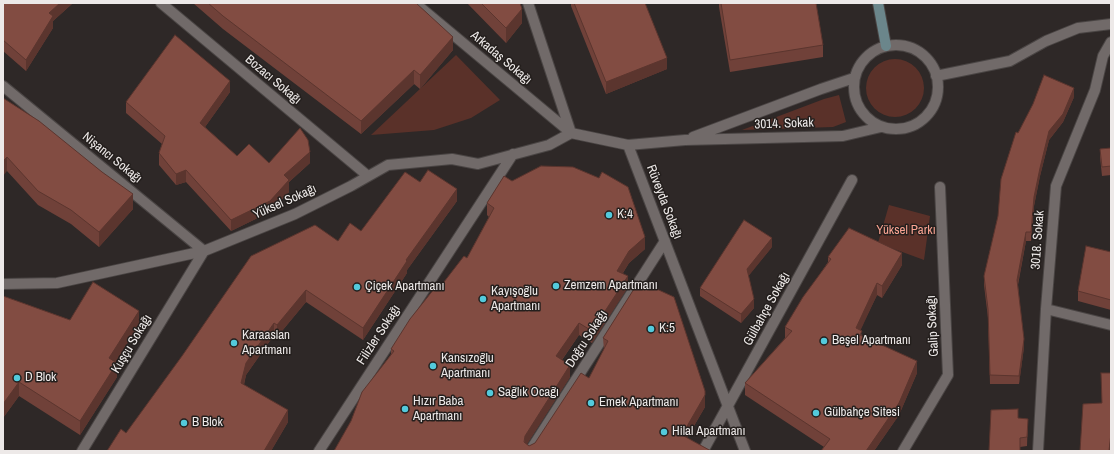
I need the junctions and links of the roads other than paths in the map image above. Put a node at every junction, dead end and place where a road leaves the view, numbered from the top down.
1 (160, 3) edge
2 (415, 3) edge
3 (528, 3) edge
4 (878, 3) edge
5 (1111, 24) edge
6 (1111, 42) edge
7 (886, 46) junction
8 (936, 76) junction
9 (854, 78) junction
10 (3, 86) edge
11 (882, 127) junction
12 (571, 133) junction
13 (685, 140) junction
14 (628, 145) junction
15 (513, 154) junction
16 (368, 176) junction
17 (852, 180) dead end
18 (940, 187) dead end
19 (665, 241) junction
20 (204, 251) junction
21 (3, 284) edge
22 (1046, 309) junction
23 (1111, 325) edge
24 (728, 407) junction
25 (82, 451) edge
26 (319, 451) edge
27 (530, 451) edge
28 (703, 451) edge
29 (745, 451) edge
30 (903, 451) edge
31 (1038, 451) edge

1 - 16 street, Bozacı Sokağı
2 - 12 street, Arkadaş Sokağı
3 - 12 street
4 - 7 street
5 - 8 street
6 - 22 street, 3018. Sokak
7 - 8 street
7 - 9 street
8 - 11 street
9 - 11 street
9 - 13 street, 3014. Sokak
10 - 20 street, Nişancı Sokağı
11 - 13 street, 3014. Sokak
12 - 14 street
12 - 15 street, Yüksel Sokağı
13 - 14 street, 3014. Sokak
14 - 19 street, Rüveyda Sokağı
15 - 16 street, Yüksel Sokağı
15 - 26 street, Filizler Sokağı
16 - 20 street, Yüksel Sokağı
17 - 24 street, Gülbahçe Sokağı
18 - 30 street, Galip Sokağı
19 - 24 street, Rüveyda Sokağı
19 - 27 street, Doğru Sokağı
20 - 21 street, Yüksel Sokağı
20 - 25 street, Kuşçu Sokağı
22 - 23 street
22 - 31 street, 3018. Sokak
24 - 28 street, Gülbahçe Sokağı
24 - 29 street, Rüveyda Sokağı

